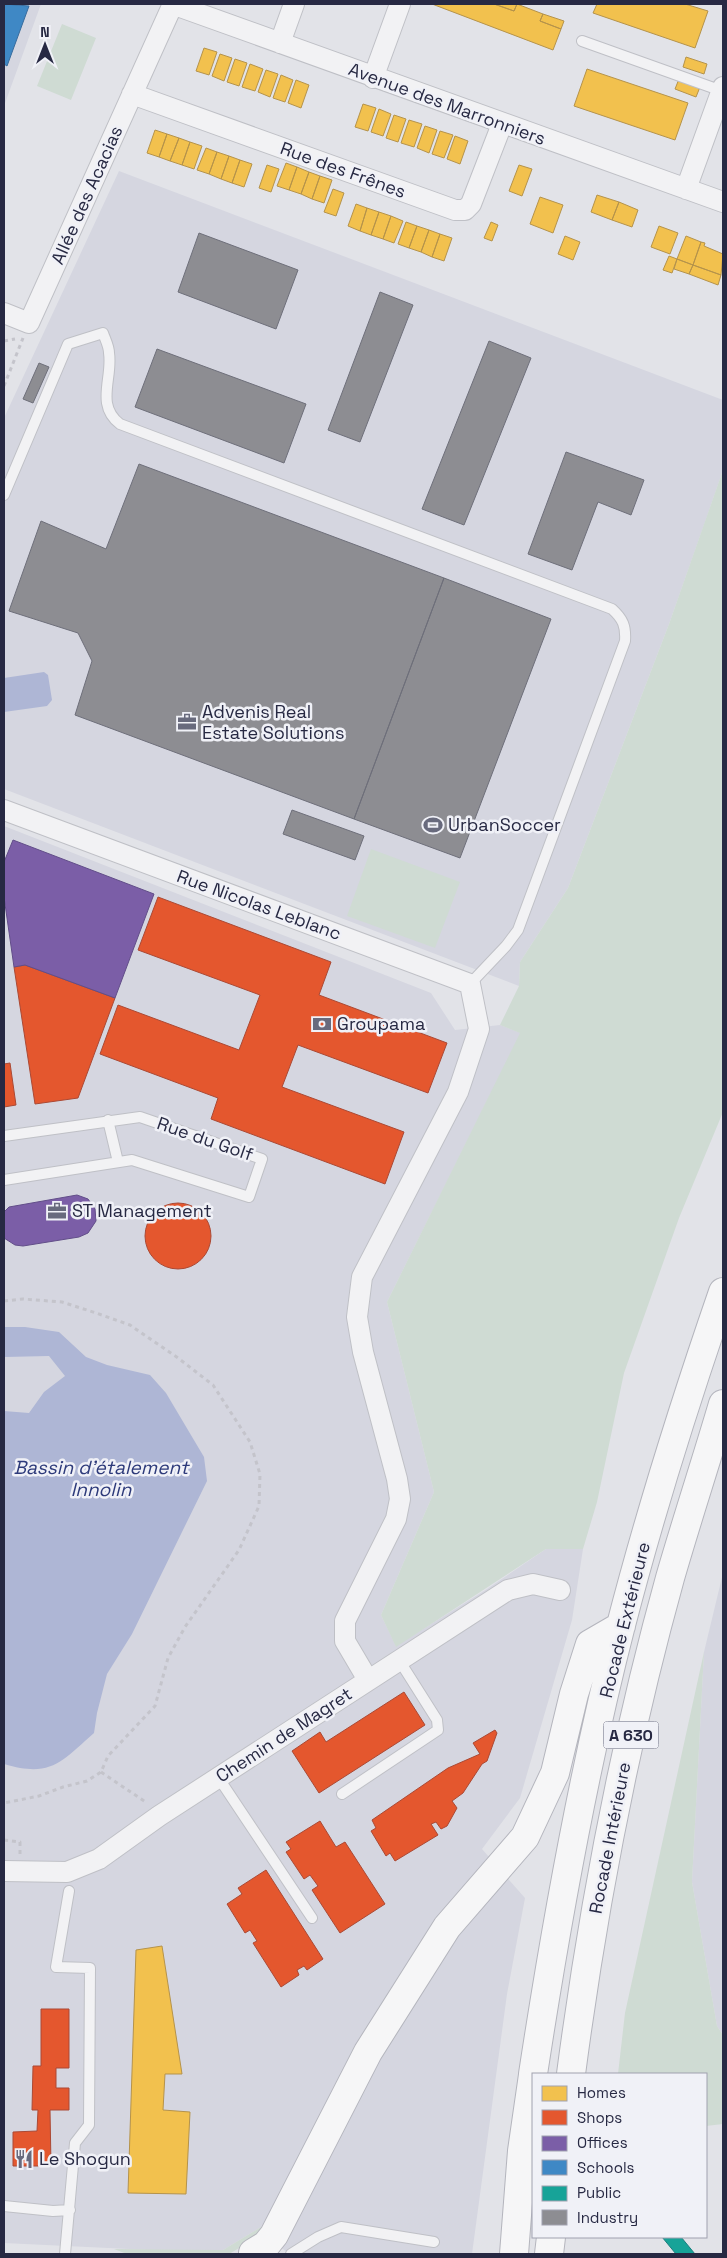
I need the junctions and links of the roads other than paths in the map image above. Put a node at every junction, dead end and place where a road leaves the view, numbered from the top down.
1 (173, 4) edge
2 (294, 4) edge
3 (400, 4) edge
4 (582, 41) dead end
5 (280, 43) junction
6 (373, 78) junction
7 (723, 89) edge
8 (132, 94) junction
9 (502, 124) junction
10 (686, 189) junction
11 (723, 202) edge
12 (4, 314) edge
13 (4, 495) edge
14 (4, 810) edge
15 (470, 984) junction
16 (108, 1120) junction
17 (4, 1136) edge
18 (118, 1162) junction
19 (4, 1180) edge
20 (723, 1292) edge
21 (723, 1404) edge
22 (560, 1590) dead end
23 (621, 1626) junction
24 (399, 1660) junction
25 (368, 1680) junction
26 (218, 1778) junction
27 (342, 1794) dead end
28 (4, 1871) edge
29 (70, 1891) dead end
30 (312, 1918) dead end
31 (533, 2073) edge
32 (571, 2073) edge
33 (532, 2081) edge
34 (522, 2151) junction
35 (4, 2206) edge
36 (70, 2210) junction
37 (551, 2238) edge
38 (434, 2242) dead end
39 (253, 2253) edge
40 (65, 2254) edge
41 (290, 2254) edge
42 (504, 2254) edge
43 (514, 2254) edge
44 (549, 2254) edge

1 - 5 street, Avenue des Marronniers
1 - 8 street, Allée des Acacias
2 - 5 street
3 - 6 street
4 - 7 lane
5 - 6 street, Avenue des Marronniers
6 - 9 street, Avenue des Marronniers
7 - 10 street
8 - 9 street, Rue des Frênes
8 - 12 street, Allée des Acacias
9 - 10 street, Avenue des Marronniers
10 - 11 street, Avenue des Marronniers
13 - 15 lane
14 - 15 street, Rue Nicolas Leblanc
15 - 25 street
16 - 17 lane, Rue du Golf
16 - 18 lane
16 - 18 lane, Rue du Golf
18 - 19 lane
20 - 23 highway, Rocade Extérieure / A 630
21 - 32 highway, Rocade Intérieure / A 630
22 - 24 street, Chemin de Magret
23 - 31 highway, Rocade Extérieure / A 630
23 - 39 highway
24 - 25 street, Chemin de Magret
24 - 27 lane
25 - 26 street, Chemin de Magret
26 - 28 street, Chemin de Magret
26 - 30 lane
29 - 36 lane
33 - 34 highway, Rocade Extérieure / A 630
34 - 42 highway
34 - 43 highway, Rocade Extérieure / A 630
35 - 36 lane
36 - 40 lane
37 - 44 highway
38 - 41 lane

